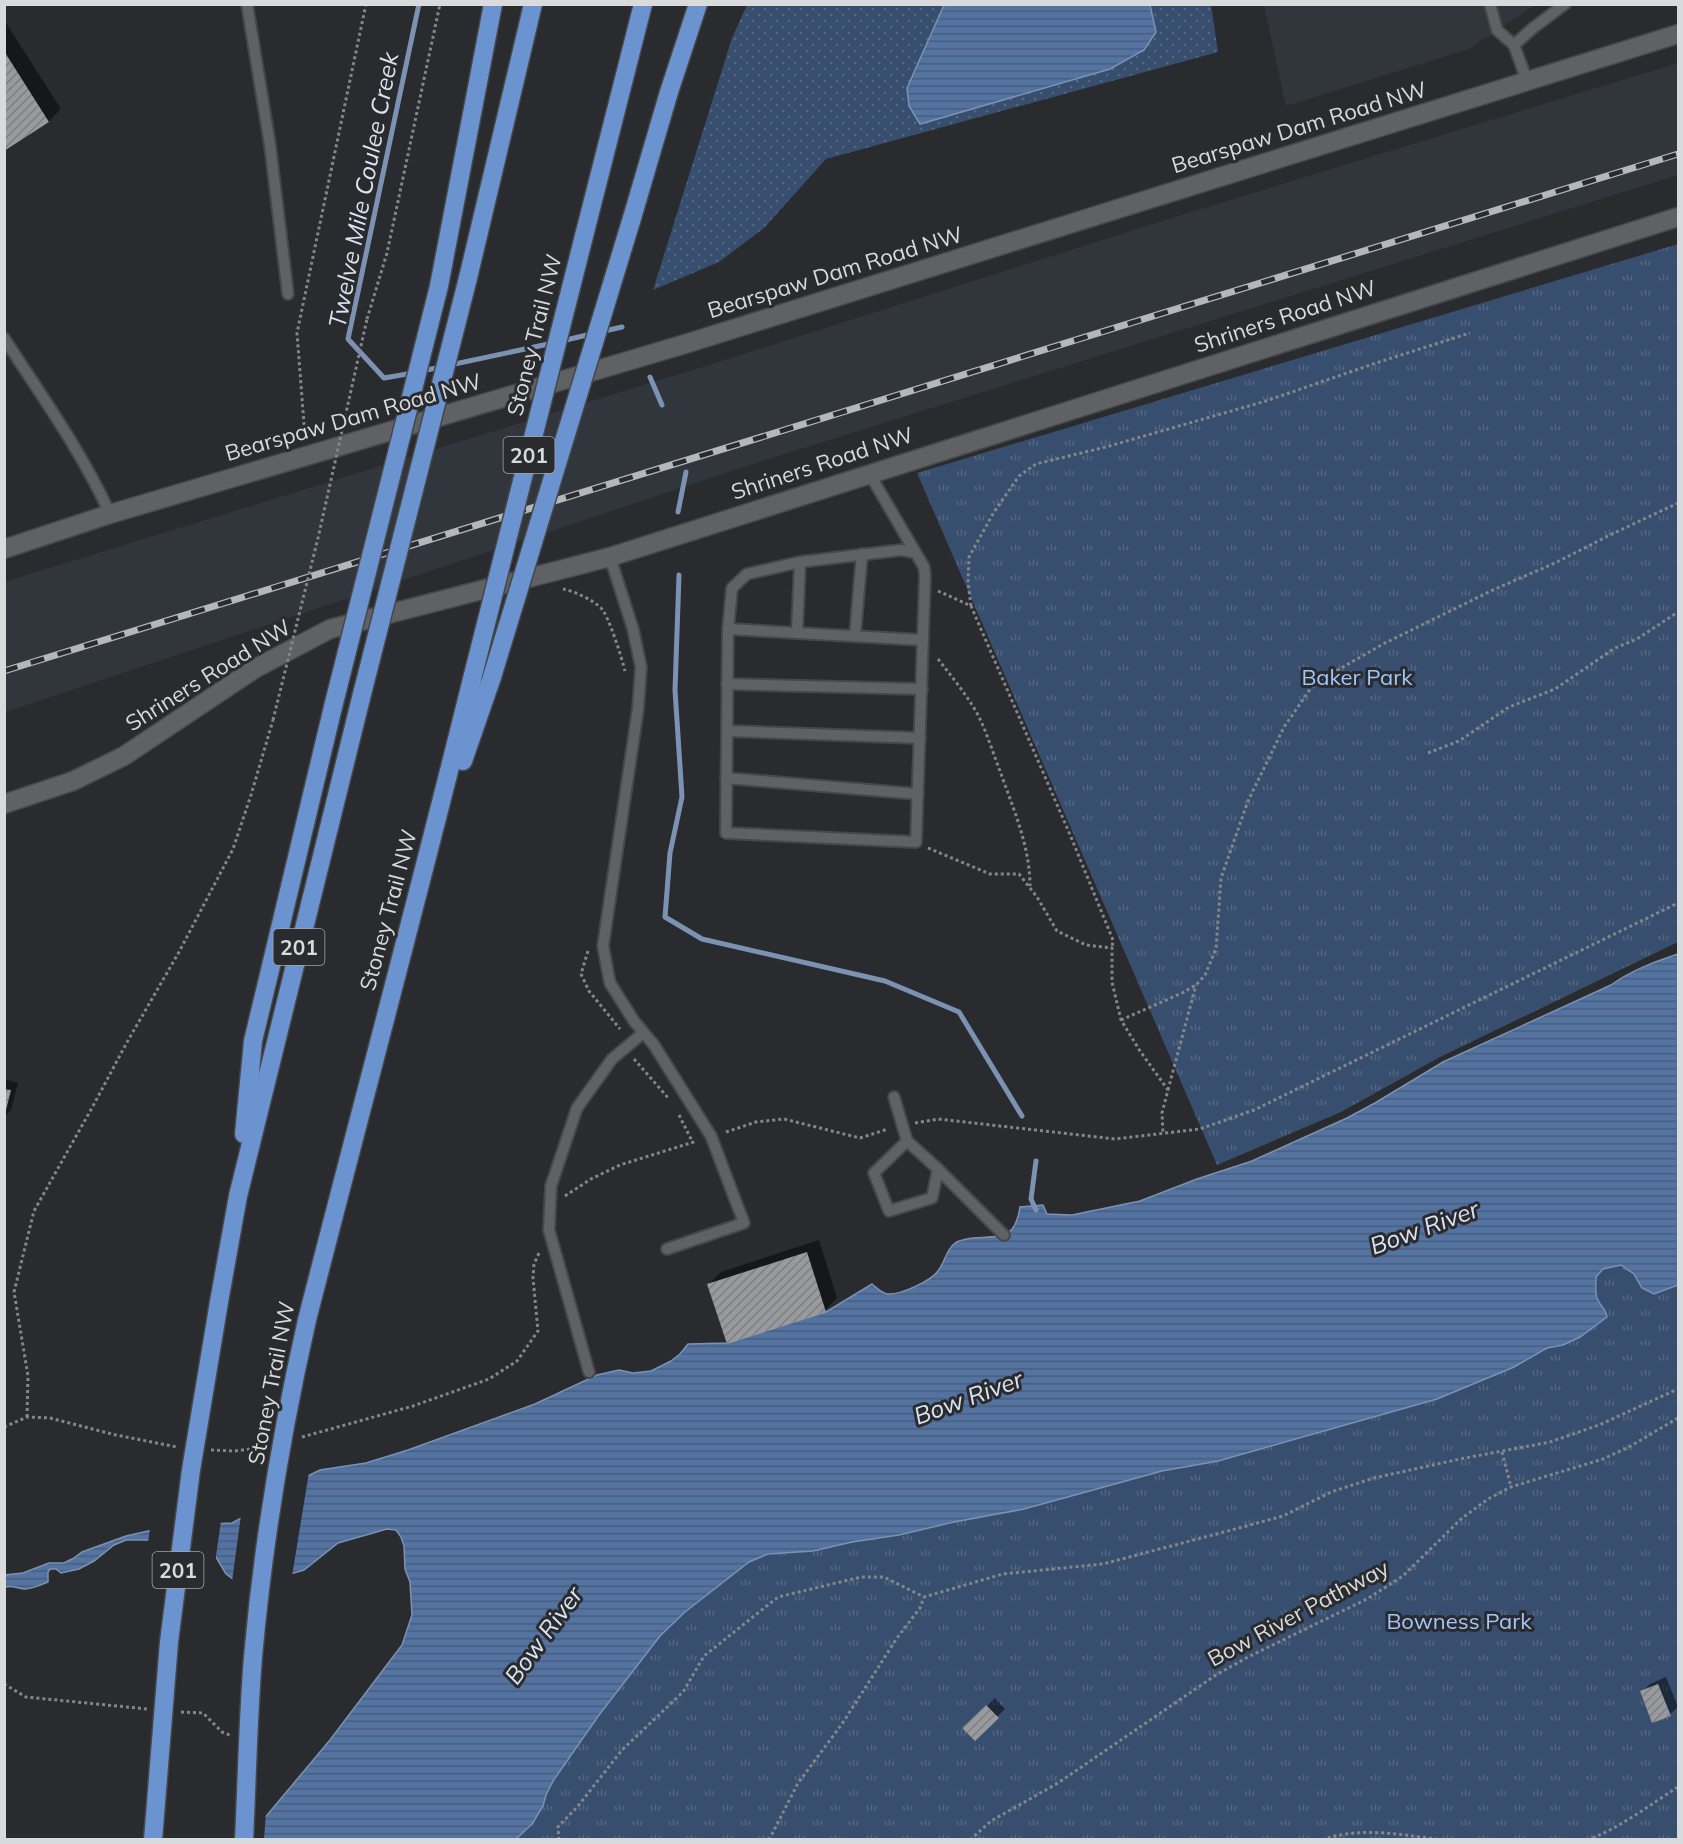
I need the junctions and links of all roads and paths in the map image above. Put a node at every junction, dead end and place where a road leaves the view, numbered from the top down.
1 (247, 4) edge
2 (366, 4) edge
3 (440, 4) edge
4 (493, 4) edge
5 (533, 4) edge
6 (643, 4) edge
7 (698, 4) edge
8 (1490, 4) edge
9 (1565, 4) edge
10 (1678, 34) edge
11 (1514, 45) junction
12 (1527, 81) junction
13 (1678, 217) edge
14 (288, 294) dead end
15 (1470, 333) dead end
16 (4, 338) edge
17 (306, 456) junction
18 (869, 473) junction
19 (1678, 502) edge
20 (110, 514) junction
21 (4, 549) edge
22 (916, 553) junction
23 (862, 554) junction
24 (610, 557) junction
25 (800, 562) junction
26 (925, 586) junction
27 (558, 587) dead end
28 (971, 606) junction
29 (1678, 612) edge
30 (728, 628) junction
31 (797, 633) junction
32 (855, 635) junction
33 (923, 640) junction
34 (923, 653) junction
35 (291, 663) dead end
36 (282, 667) dead end
37 (626, 680) dead end
38 (727, 684) junction
39 (921, 689) junction
40 (727, 731) junction
41 (920, 738) junction
42 (1428, 753) dead end
43 (726, 778) junction
44 (918, 794) junction
45 (4, 804) edge
46 (916, 842) junction
47 (425, 868) junction
48 (1030, 888) junction
49 (1678, 903) edge
50 (1112, 948) junction
51 (588, 951) dead end
52 (1196, 985) junction
53 (1121, 1020) junction
54 (643, 1032) junction
55 (629, 1045) junction
56 (1168, 1090) junction
57 (894, 1097) dead end
58 (673, 1104) dead end
59 (678, 1113) dead end
60 (902, 1125) junction
61 (1163, 1133) junction
62 (711, 1136) junction
63 (907, 1141) junction
64 (693, 1143) junction
65 (938, 1169) junction
66 (238, 1196) junction
67 (562, 1199) dead end
68 (549, 1230) junction
69 (1004, 1235) dead end
70 (667, 1249) dead end
71 (589, 1372) dead end
72 (1678, 1389) edge
73 (27, 1417) junction
74 (1678, 1418) edge
75 (4, 1427) edge
76 (295, 1439) dead end
77 (267, 1446) dead end
78 (183, 1448) dead end
79 (204, 1449) dead end
80 (1502, 1452) junction
81 (1511, 1487) junction
82 (924, 1597) junction
83 (4, 1684) edge
84 (149, 1709) dead end
85 (180, 1712) dead end
86 (240, 1739) dead end
87 (1678, 1787) edge
88 (153, 1839) edge
89 (244, 1839) edge
90 (559, 1839) edge
91 (769, 1839) edge
92 (970, 1839) edge
93 (1322, 1839) edge
94 (1443, 1839) edge
95 (1587, 1839) edge

1 - 14 lane
2 - 17 path
3 - 73 path, bridge
4 - 66 highway, bridge
5 - 66 highway, 201, bridge
6 - 47 highway, Stoney Trail NW / 201, bridge
7 - 47 highway, bridge
8 - 11 lane
9 - 11 lane
10 - 12 street, Bearspaw Dam Road NW
11 - 12 lane
12 - 17 street, Bearspaw Dam Road NW
13 - 18 street, Shriners Road NW
15 - 28 path
16 - 20 lane
17 - 20 street, Bearspaw Dam Road NW
18 - 22 lane
18 - 24 street, Shriners Road NW
19 - 52 path
20 - 21 street, Bearspaw Dam Road NW
22 - 23 lane
22 - 26 lane
23 - 25 lane
23 - 32 lane
24 - 45 street, Shriners Road NW
24 - 54 lane
25 - 30 lane
25 - 31 lane
26 - 28 path
26 - 33 lane
27 - 37 path
28 - 50 path
29 - 42 path
30 - 31 lane
30 - 38 lane
31 - 32 lane
32 - 33 lane
33 - 34 lane
34 - 39 lane
34 - 48 path
35 - 36 path
38 - 39 lane
38 - 40 lane
39 - 41 lane
40 - 41 lane
40 - 43 lane
41 - 44 lane
43 - 44 lane
43 - 46 lane
44 - 46 lane
46 - 48 path
47 - 89 highway, Stoney Trail NW / 201, bridge
48 - 50 path
49 - 61 path
50 - 53 path
51 - 55 path
52 - 53 path
52 - 56 path
53 - 56 path
54 - 55 lane
54 - 62 lane
55 - 58 path
55 - 68 lane
56 - 61 path
57 - 60 lane
59 - 64 path
60 - 61 path
60 - 62 path
60 - 63 lane
62 - 64 path
62 - 70 lane
63 - 65 lane
63 - 65 lane
64 - 67 path
65 - 69 lane
66 - 88 highway, 201, bridge
68 - 71 lane
68 - 76 path
72 - 80 path
73 - 75 path
73 - 78 path
74 - 81 path, Bow River Pathway
77 - 79 path
80 - 81 path
80 - 82 path
81 - 92 path, Bow River Pathway
82 - 90 path
82 - 91 path
83 - 84 path
85 - 86 path
87 - 95 path
93 - 94 path

